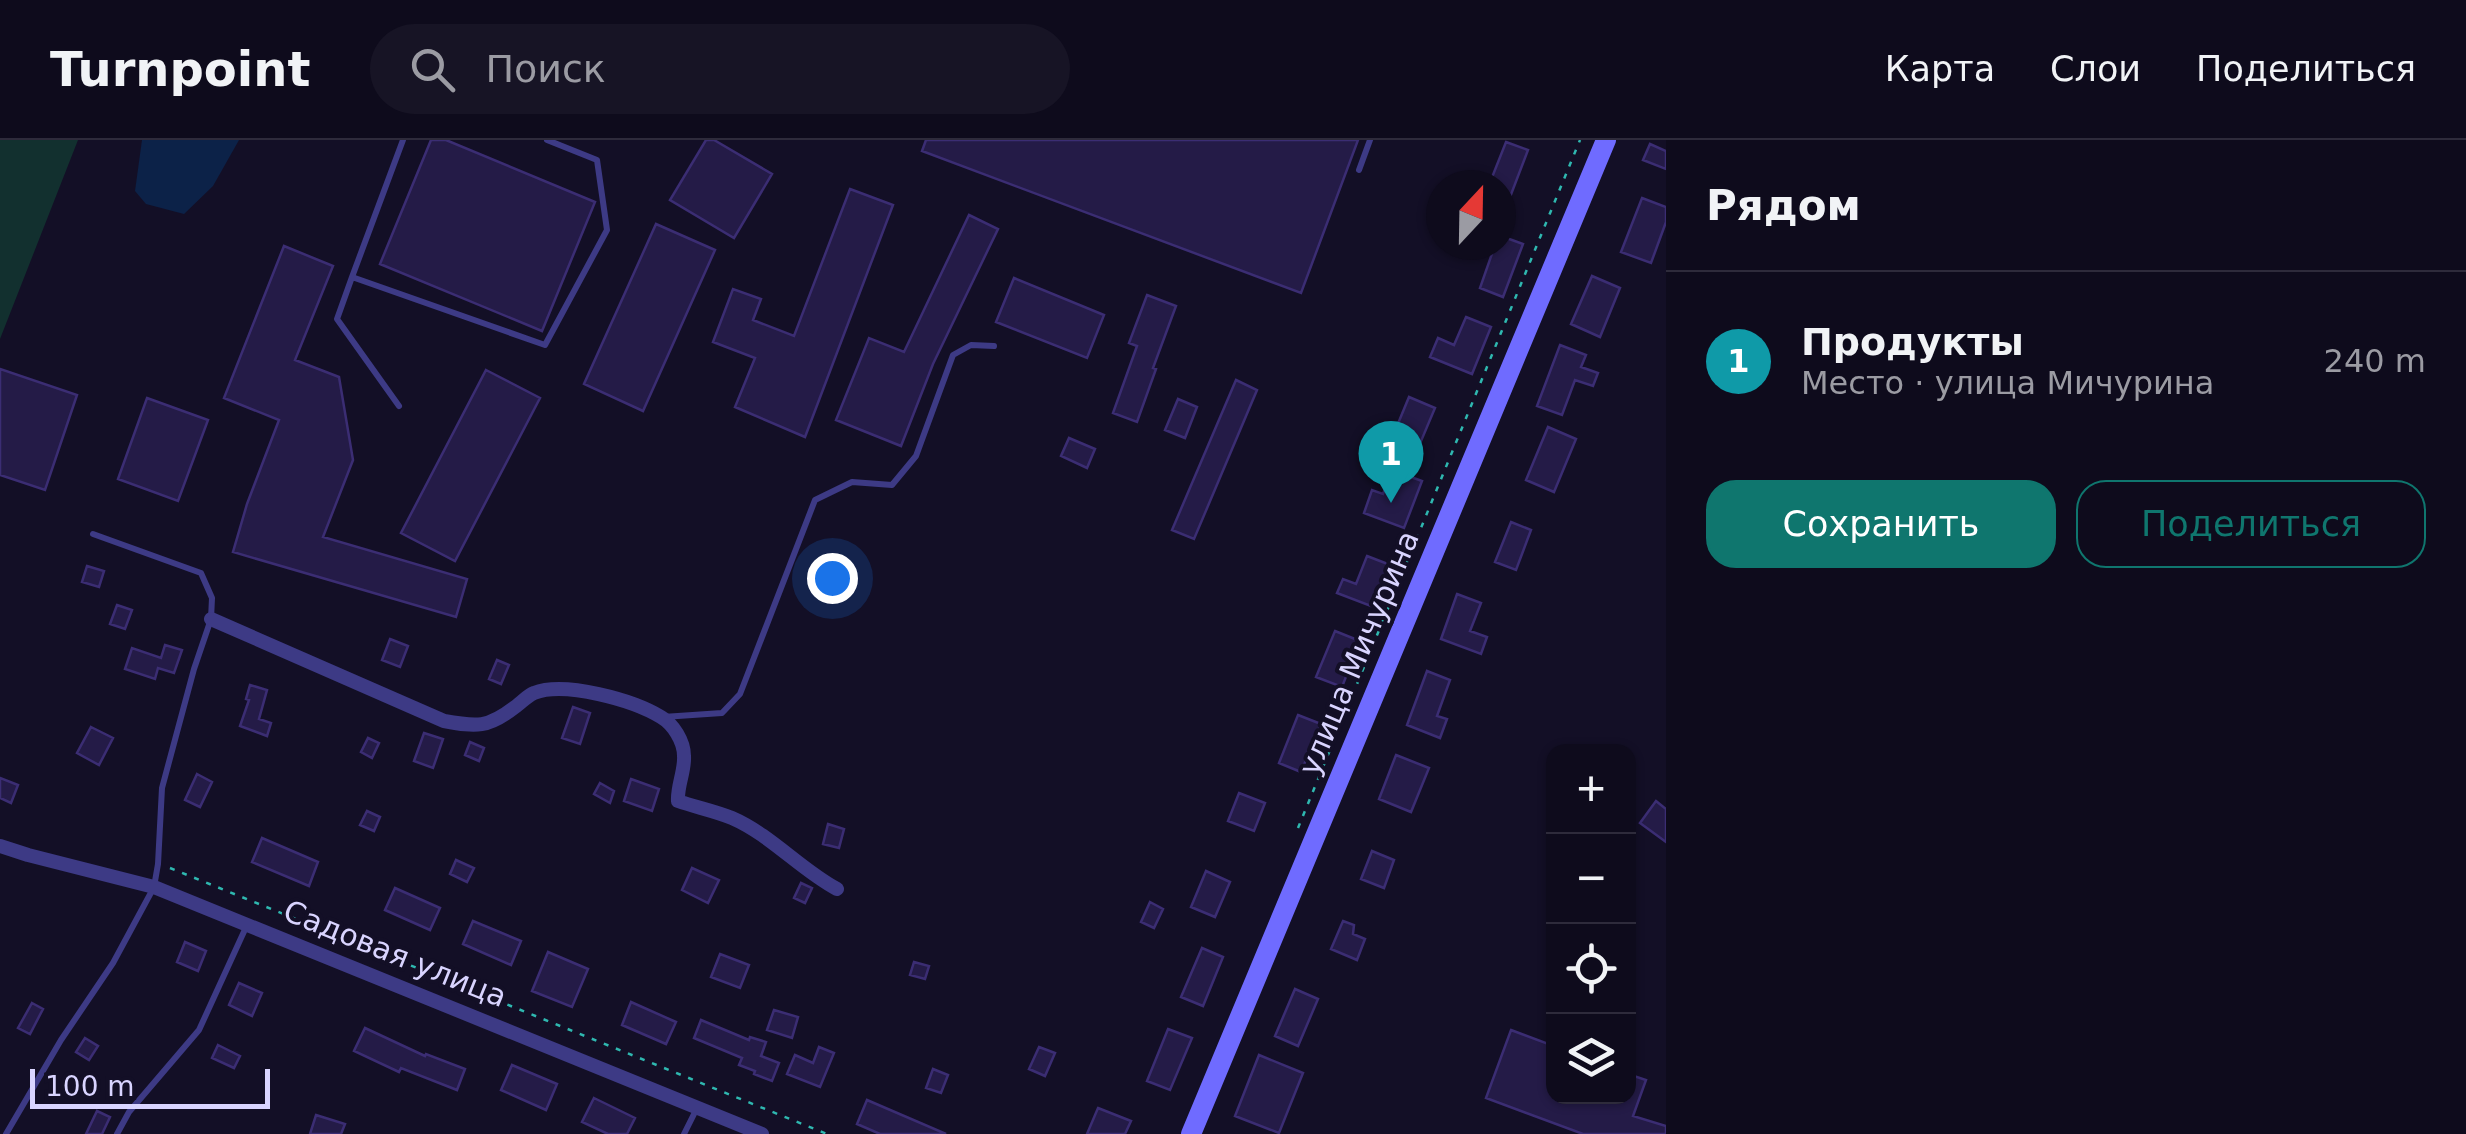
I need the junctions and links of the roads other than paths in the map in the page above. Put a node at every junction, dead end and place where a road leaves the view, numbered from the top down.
1 (403, 140) edge
2 (547, 140) edge
3 (1370, 140) edge
4 (1606, 140) edge
5 (1359, 170) dead end
6 (352, 277) junction
7 (994, 346) dead end
8 (399, 406) dead end
9 (94, 534) dead end
10 (211, 619) junction
11 (662, 717) junction
12 (0, 846) edge
13 (154, 887) junction
14 (837, 889) dead end
15 (248, 924) junction
16 (697, 1109) junction
17 (6, 1134) edge
18 (118, 1134) edge
19 (684, 1134) edge
20 (762, 1134) edge
21 (1191, 1134) edge

1 - 6 lane
2 - 6 lane
3 - 5 lane
4 - 21 street, улица Мичурина
6 - 8 lane
7 - 11 lane
9 - 10 lane
10 - 11 street
10 - 13 lane
11 - 14 street
12 - 13 street, Садовая улица
13 - 15 street, Садовая улица
13 - 17 lane
15 - 16 street, Садовая улица
15 - 18 lane
16 - 19 lane
16 - 20 street, Садовая улица

